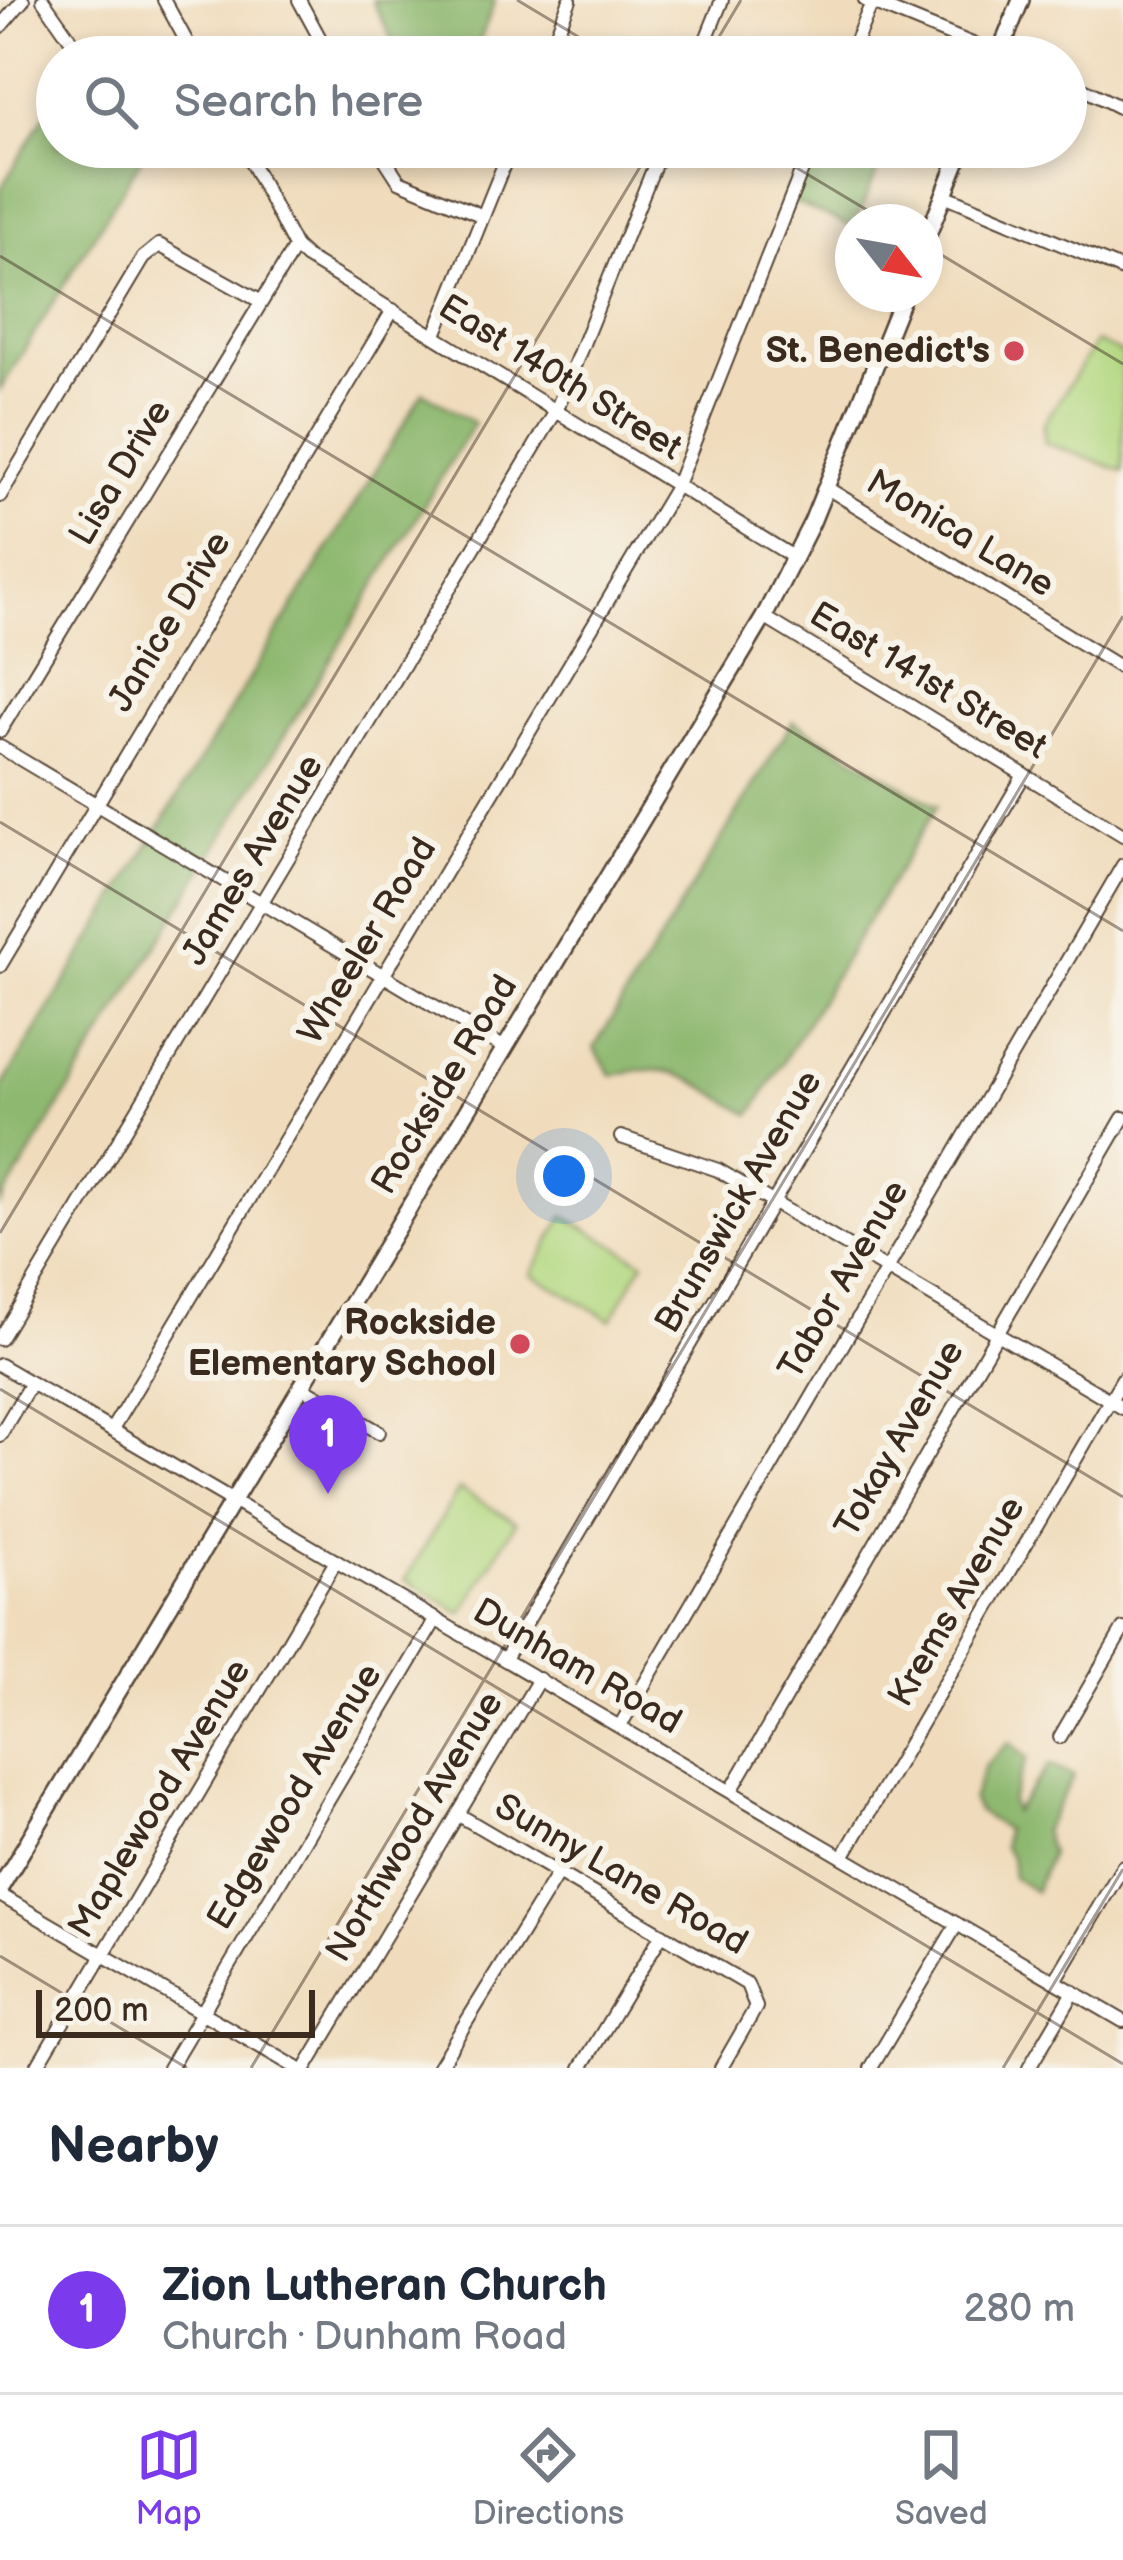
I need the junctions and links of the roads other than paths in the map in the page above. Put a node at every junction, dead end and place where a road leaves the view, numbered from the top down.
1 (22, 0) edge
2 (43, 0) edge
3 (164, 0) edge
4 (299, 0) edge
5 (570, 0) edge
6 (722, 0) edge
7 (1022, 0) edge
8 (870, 1) edge
9 (0, 27) edge
10 (68, 36) edge
11 (184, 36) edge
12 (319, 36) edge
13 (555, 36) edge
14 (707, 36) edge
15 (857, 36) edge
16 (953, 36) edge
17 (1008, 36) edge
18 (1123, 86) edge
19 (1087, 90) edge
20 (1118, 106) edge
21 (252, 168) edge
22 (391, 168) edge
23 (503, 168) edge
24 (654, 168) edge
25 (804, 168) edge
26 (955, 168) edge
27 (944, 195) junction
28 (940, 204) edge
29 (483, 217) junction
30 (295, 247) junction
31 (1123, 270) edge
32 (260, 301) junction
33 (393, 310) junction
34 (897, 312) edge
35 (435, 335) junction
36 (556, 411) junction
37 (677, 485) junction
38 (827, 488) junction
39 (0, 496) edge
40 (795, 558) junction
41 (764, 616) junction
42 (1123, 669) edge
43 (0, 730) edge
44 (0, 747) edge
45 (1024, 775) junction
46 (96, 804) junction
47 (1123, 835) edge
48 (1123, 865) edge
49 (262, 904) junction
50 (0, 966) edge
51 (382, 975) junction
52 (503, 1047) junction
53 (1123, 1118) edge
54 (621, 1137) dead end
55 (773, 1203) junction
56 (885, 1268) junction
57 (997, 1333) junction
58 (0, 1339) edge
59 (0, 1365) edge
60 (1123, 1378) edge
61 (32, 1383) junction
62 (299, 1386) junction
63 (1117, 1404) edge
64 (112, 1429) junction
65 (379, 1432) dead end
66 (0, 1435) edge
67 (234, 1500) junction
68 (336, 1562) junction
69 (436, 1619) junction
70 (1123, 1629) edge
71 (506, 1659) junction
72 (539, 1679) junction
73 (620, 1726) junction
74 (1060, 1737) dead end
75 (731, 1791) junction
76 (459, 1815) junction
77 (843, 1857) junction
78 (1123, 1865) edge
79 (558, 1874) junction
80 (0, 1892) edge
81 (957, 1924) junction
82 (662, 1934) junction
83 (103, 1955) junction
84 (1055, 1981) junction
85 (1074, 1993) junction
86 (202, 2012) junction
87 (1123, 2021) edge
88 (35, 2068) edge
89 (169, 2068) edge
90 (302, 2068) edge
91 (438, 2068) edge
92 (581, 2068) edge
93 (721, 2068) edge
94 (871, 2068) edge
95 (1029, 2068) edge

1 - 9 street
2 - 10 street
3 - 11 street
4 - 12 street
5 - 13 street
6 - 14 street
7 - 17 main road
8 - 15 street
8 - 16 street
18 - 20 street
19 - 20 street
21 - 30 street
22 - 29 street
23 - 29 street
24 - 36 street, James Avenue
25 - 37 street, Wheeler Road
26 - 27 main road
27 - 28 main road
27 - 31 street
29 - 35 street
30 - 32 street, Lisa Drive
30 - 33 street, East 140th Street
32 - 39 street
32 - 43 street, Lisa Drive
33 - 35 street, East 140th Street
33 - 46 street, Janice Drive
34 - 38 main road, Rockside Road
35 - 36 street, East 140th Street
36 - 37 street, East 140th Street
36 - 49 street, James Avenue
37 - 40 street, East 140th Street
37 - 51 street, Wheeler Road
38 - 40 main road, Rockside Road
38 - 42 street, Monica Lane
40 - 41 main road, Rockside Road
41 - 45 street, East 141st Street
41 - 52 main road, Rockside Road
44 - 46 street
45 - 47 street, East 141st Street
45 - 55 street, Brunswick Avenue
46 - 49 street
46 - 50 street, Janice Drive
48 - 56 street, Tabor Avenue
49 - 51 street
49 - 58 street, James Avenue
51 - 52 street
51 - 64 street, Wheeler Road
52 - 62 main road, Rockside Road
53 - 57 street, Tokay Avenue
54 - 55 street
55 - 56 street
55 - 71 street, Brunswick Avenue
56 - 57 street
56 - 73 street, Tabor Avenue
57 - 63 street
57 - 75 street, Tokay Avenue
59 - 61 street, Dunham Road
60 - 63 street, Krems Avenue
61 - 64 street, Dunham Road
61 - 66 street
62 - 65 street
62 - 67 main road, Rockside Road
63 - 77 street, Krems Avenue
64 - 67 street, Dunham Road
67 - 68 street, Dunham Road
67 - 80 main road, Rockside Road
68 - 69 street, Dunham Road
68 - 83 street, Maplewood Avenue
69 - 71 street, Dunham Road
69 - 86 street, Edgewood Avenue
70 - 74 street
71 - 72 street, Dunham Road
72 - 73 street, Dunham Road
72 - 76 street, Northwood Avenue
73 - 75 street, Dunham Road
75 - 77 street, Dunham Road
76 - 79 street, Sunny Lane Road
76 - 90 street, Northwood Avenue
77 - 81 street, Dunham Road
78 - 84 street
79 - 82 street, Sunny Lane Road
79 - 91 street
80 - 83 street
81 - 84 street, Dunham Road
81 - 94 street
82 - 92 street
82 - 93 street, Sunny Lane Road
83 - 86 street
83 - 88 street, Maplewood Avenue
84 - 85 street, Dunham Road
85 - 87 street, Dunham Road
85 - 95 street
86 - 89 street, Edgewood Avenue
86 - 90 street

